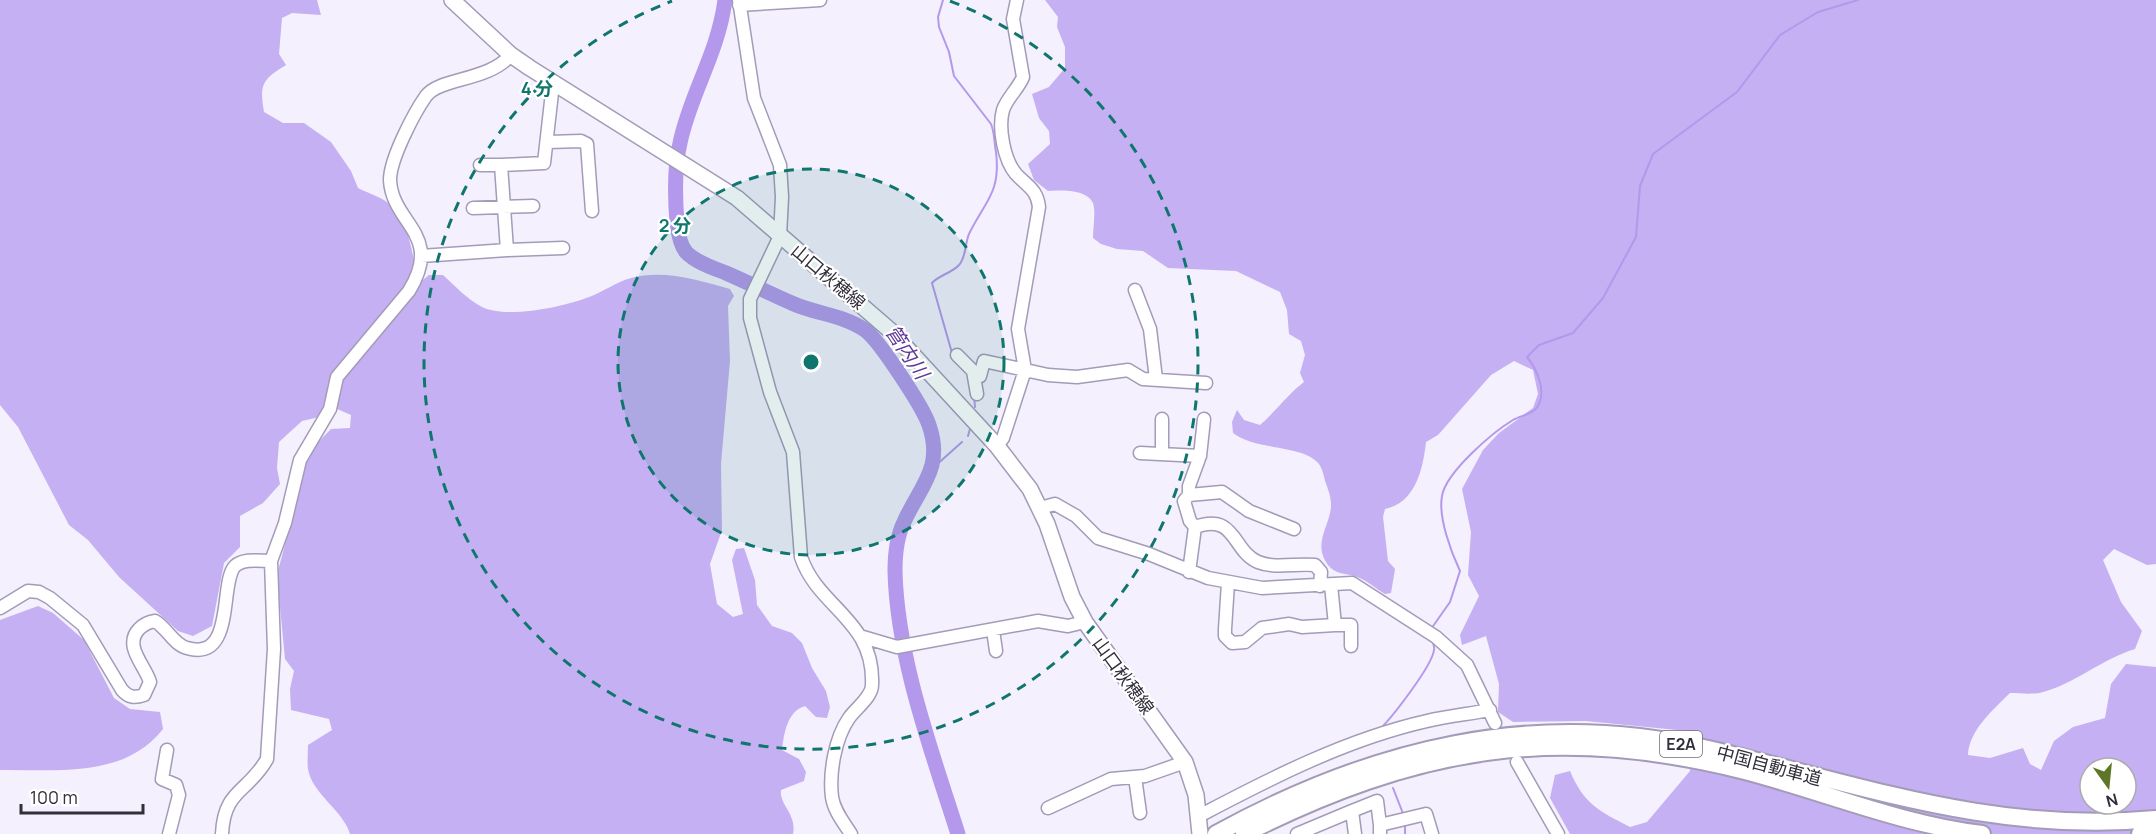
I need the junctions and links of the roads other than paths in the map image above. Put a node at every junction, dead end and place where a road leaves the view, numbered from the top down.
1 (452, 0) edge
2 (820, 0) edge
3 (1017, 0) edge
4 (739, 2) edge
5 (511, 55) junction
6 (553, 84) junction
7 (548, 142) junction
8 (480, 165) dead end
9 (501, 165) junction
10 (533, 206) dead end
11 (504, 207) junction
12 (472, 208) dead end
13 (592, 211) dead end
14 (780, 236) junction
15 (563, 248) dead end
16 (507, 250) junction
17 (421, 255) junction
18 (1135, 290) dead end
19 (957, 355) dead end
20 (1025, 370) junction
21 (975, 376) junction
22 (1156, 379) junction
23 (1206, 383) dead end
24 (977, 394) dead end
25 (1162, 419) dead end
26 (1204, 420) dead end
27 (997, 446) junction
28 (1140, 453) dead end
29 (1162, 453) junction
30 (1200, 456) junction
31 (1189, 495) junction
32 (1040, 508) junction
33 (1195, 527) junction
34 (1294, 529) dead end
35 (271, 561) junction
36 (1189, 572) junction
37 (1228, 583) junction
38 (1325, 586) junction
39 (0, 608) edge
40 (1085, 622) junction
41 (1335, 625) junction
42 (993, 630) junction
43 (863, 636) junction
44 (1352, 646) dead end
45 (996, 651) dead end
46 (1491, 710) junction
47 (1495, 723) dead end
48 (167, 750) dead end
49 (1185, 762) junction
50 (1517, 762) dead end
51 (1135, 777) junction
52 (1048, 808) dead end
53 (1352, 811) junction
54 (1140, 813) dead end
55 (1199, 816) junction
56 (2156, 819) edge
57 (1380, 829) edge
58 (2156, 832) edge
59 (169, 834) edge
60 (222, 834) edge
61 (851, 834) edge
62 (1200, 834) edge
63 (1216, 834) edge
64 (1244, 834) edge
65 (1297, 834) edge
66 (1355, 834) edge
67 (1432, 834) edge
68 (1558, 834) edge
69 (1982, 834) edge
70 (2140, 834) edge

1 - 5 main road, 山口秋穂線
2 - 4 street
3 - 20 street
4 - 14 street
5 - 6 main road, 山口秋穂線
5 - 17 street
6 - 7 street
6 - 14 main road, 山口秋穂線
7 - 9 street
7 - 13 street
8 - 9 street
9 - 11 street
10 - 11 street
11 - 12 street
11 - 16 street
14 - 27 main road, 山口秋穂線
14 - 43 street
15 - 16 street
16 - 17 street
17 - 35 street
18 - 22 street
19 - 21 street
20 - 21 street
20 - 22 street
20 - 27 street
21 - 24 street
22 - 23 street
25 - 29 street
26 - 30 street
27 - 32 main road, 山口秋穂線
28 - 29 street
29 - 30 street
30 - 31 street
31 - 33 street
31 - 34 street
32 - 36 street
32 - 40 main road, 山口秋穂線
33 - 36 street
33 - 38 street
35 - 39 street
35 - 60 street
36 - 37 street
37 - 38 street
37 - 41 street
38 - 41 street
38 - 46 street
40 - 42 street
40 - 49 main road, 山口秋穂線
41 - 44 street
42 - 43 street
42 - 45 street
43 - 61 street
46 - 47 street
46 - 55 street
48 - 59 street
49 - 51 street
49 - 55 main road, 山口秋穂線
50 - 68 street
51 - 52 street
51 - 54 street
53 - 57 street
53 - 65 street
53 - 66 street
55 - 62 main road, 山口秋穂線
56 - 63 highway, 中国自動車道 / E2A
57 - 67 street
58 - 70 highway
64 - 69 highway, 中国自動車道 / E2A

